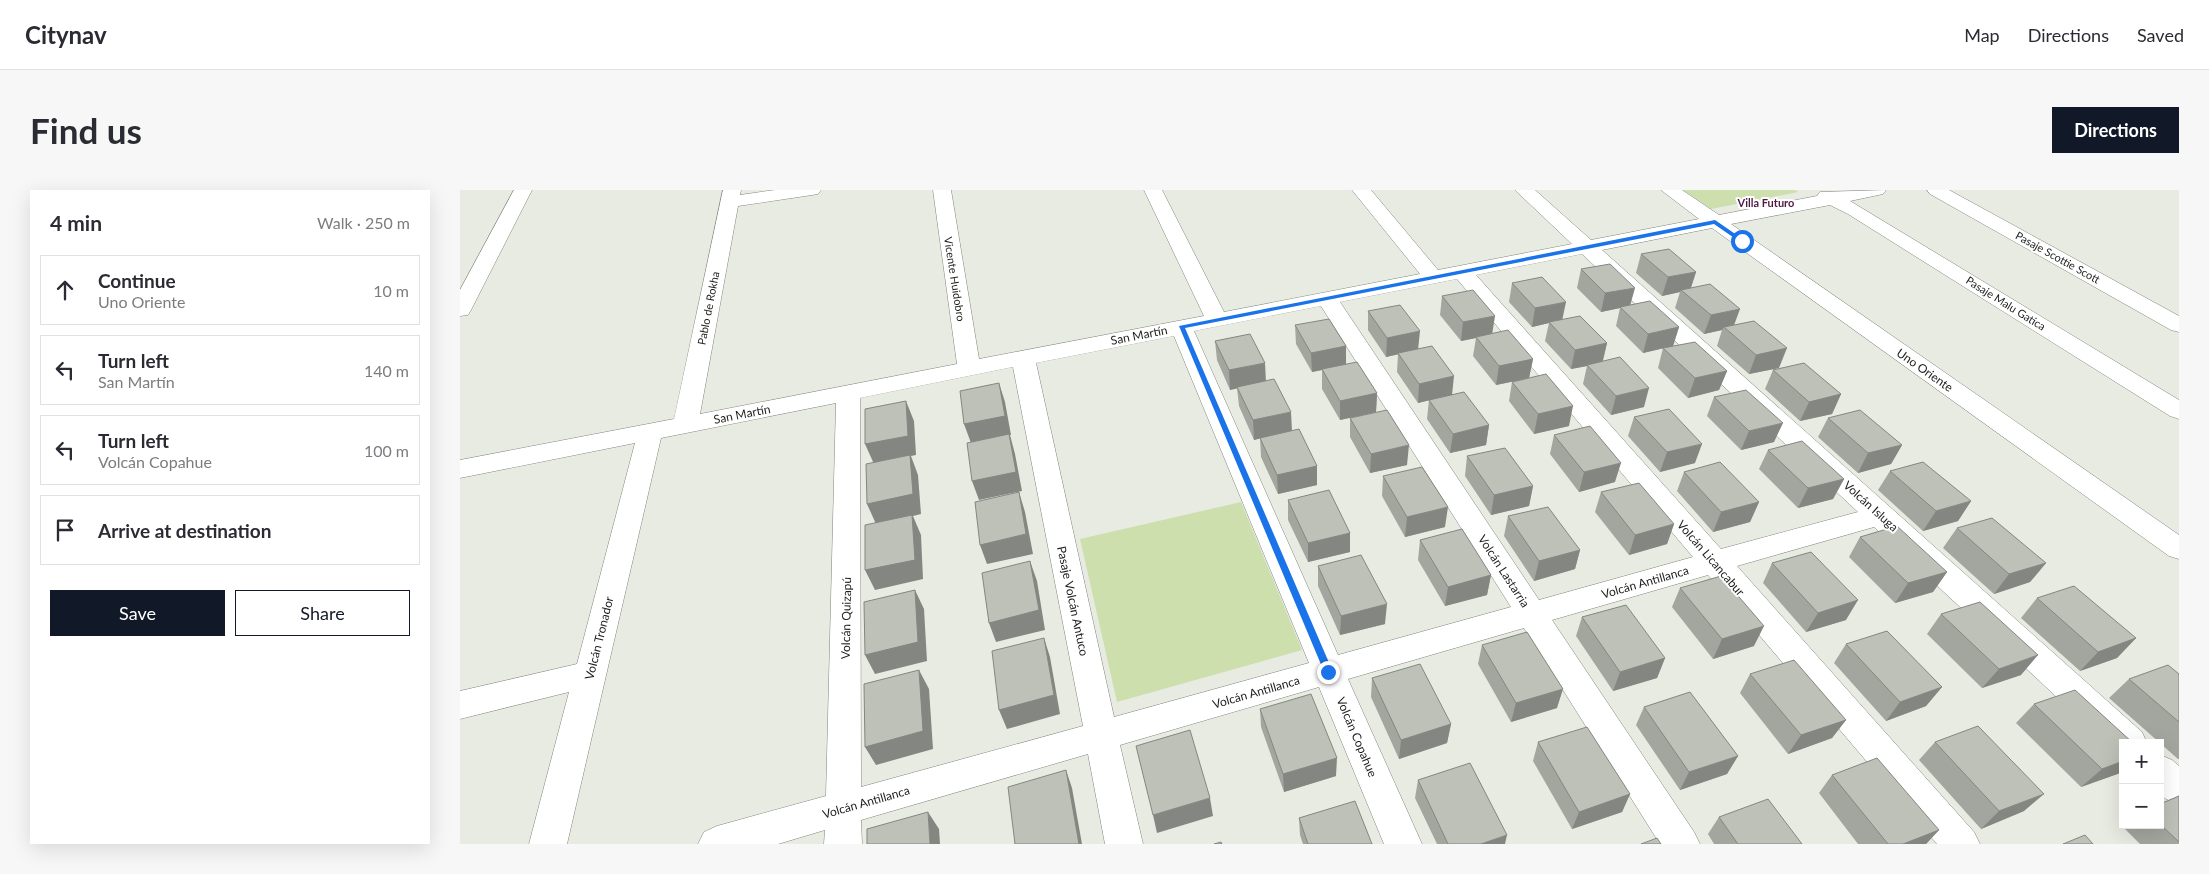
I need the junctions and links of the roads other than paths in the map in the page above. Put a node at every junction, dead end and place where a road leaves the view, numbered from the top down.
1 (523, 190) edge
2 (812, 190) edge
3 (942, 190) edge
4 (1153, 190) edge
5 (1361, 190) edge
6 (1524, 190) edge
7 (1670, 190) edge
8 (1877, 190) edge
9 (1936, 190) edge
10 (1823, 194) edge
11 (731, 196) edge
12 (1715, 222) junction
13 (1588, 247) junction
14 (1462, 272) junction
15 (1434, 278) junction
16 (1328, 298) junction
17 (460, 310) edge
18 (1217, 320) junction
19 (2179, 325) edge
20 (1181, 327) junction
21 (1022, 358) junction
22 (969, 369) junction
23 (848, 393) junction
24 (2179, 410) edge
25 (685, 425) junction
26 (650, 432) junction
27 (460, 469) edge
28 (1881, 515) junction
29 (2179, 549) edge
30 (1715, 562) junction
31 (1532, 614) junction
32 (1328, 672) junction
33 (590, 674) junction
34 (460, 705) edge
35 (1102, 736) junction
36 (2126, 739) edge
37 (2164, 775) edge
38 (2179, 788) edge
39 (844, 808) junction
40 (548, 844) edge
41 (717, 844) edge
42 (843, 844) edge
43 (1124, 844) edge
44 (1403, 844) edge
45 (1680, 844) edge
46 (1961, 844) edge

1 - 17 street
2 - 11 street
3 - 22 street, Vicente Huidobro
4 - 18 street
5 - 15 street
6 - 13 street, Volcán Isluga
7 - 12 street, Uno Oriente
8 - 10 street, San Martín
9 - 19 street, Pasaje Scottie Scott
10 - 12 street, San Martín
10 - 24 street, Pasaje Malu Gatica
11 - 25 street, Pablo de Rokha
12 - 13 street, San Martín
12 - 29 street, Uno Oriente
13 - 14 street, San Martín
13 - 28 street, Volcán Isluga
14 - 15 street, San Martín
14 - 30 street, Volcán Licancabur
15 - 16 street, San Martín
16 - 18 street, San Martín
16 - 31 street, Volcán Lastarria
18 - 20 street, San Martín
20 - 21 street, San Martín
20 - 32 street, Volcán Copahue
21 - 22 street, San Martín
21 - 35 street, Pasaje Volcán Antuco
22 - 23 street, San Martín
23 - 25 street, San Martín
23 - 39 street, Volcán Quizapú
25 - 26 street, San Martín
26 - 27 street, San Martín
26 - 33 street, Volcán Tronador
28 - 30 street, Volcán Antillanca
28 - 36 street, Volcán Isluga
30 - 31 street, Volcán Antillanca
30 - 46 street, Volcán Licancabur
31 - 32 street, Volcán Antillanca
31 - 45 street, Volcán Lastarria
32 - 35 street, Volcán Antillanca
32 - 44 street, Volcán Copahue
33 - 34 street
33 - 40 street, Volcán Tronador
35 - 39 street, Volcán Antillanca
35 - 43 street, Pasaje Volcán Antuco
37 - 38 street
39 - 41 street, Volcán Antillanca
39 - 42 street, Volcán Quizapú

